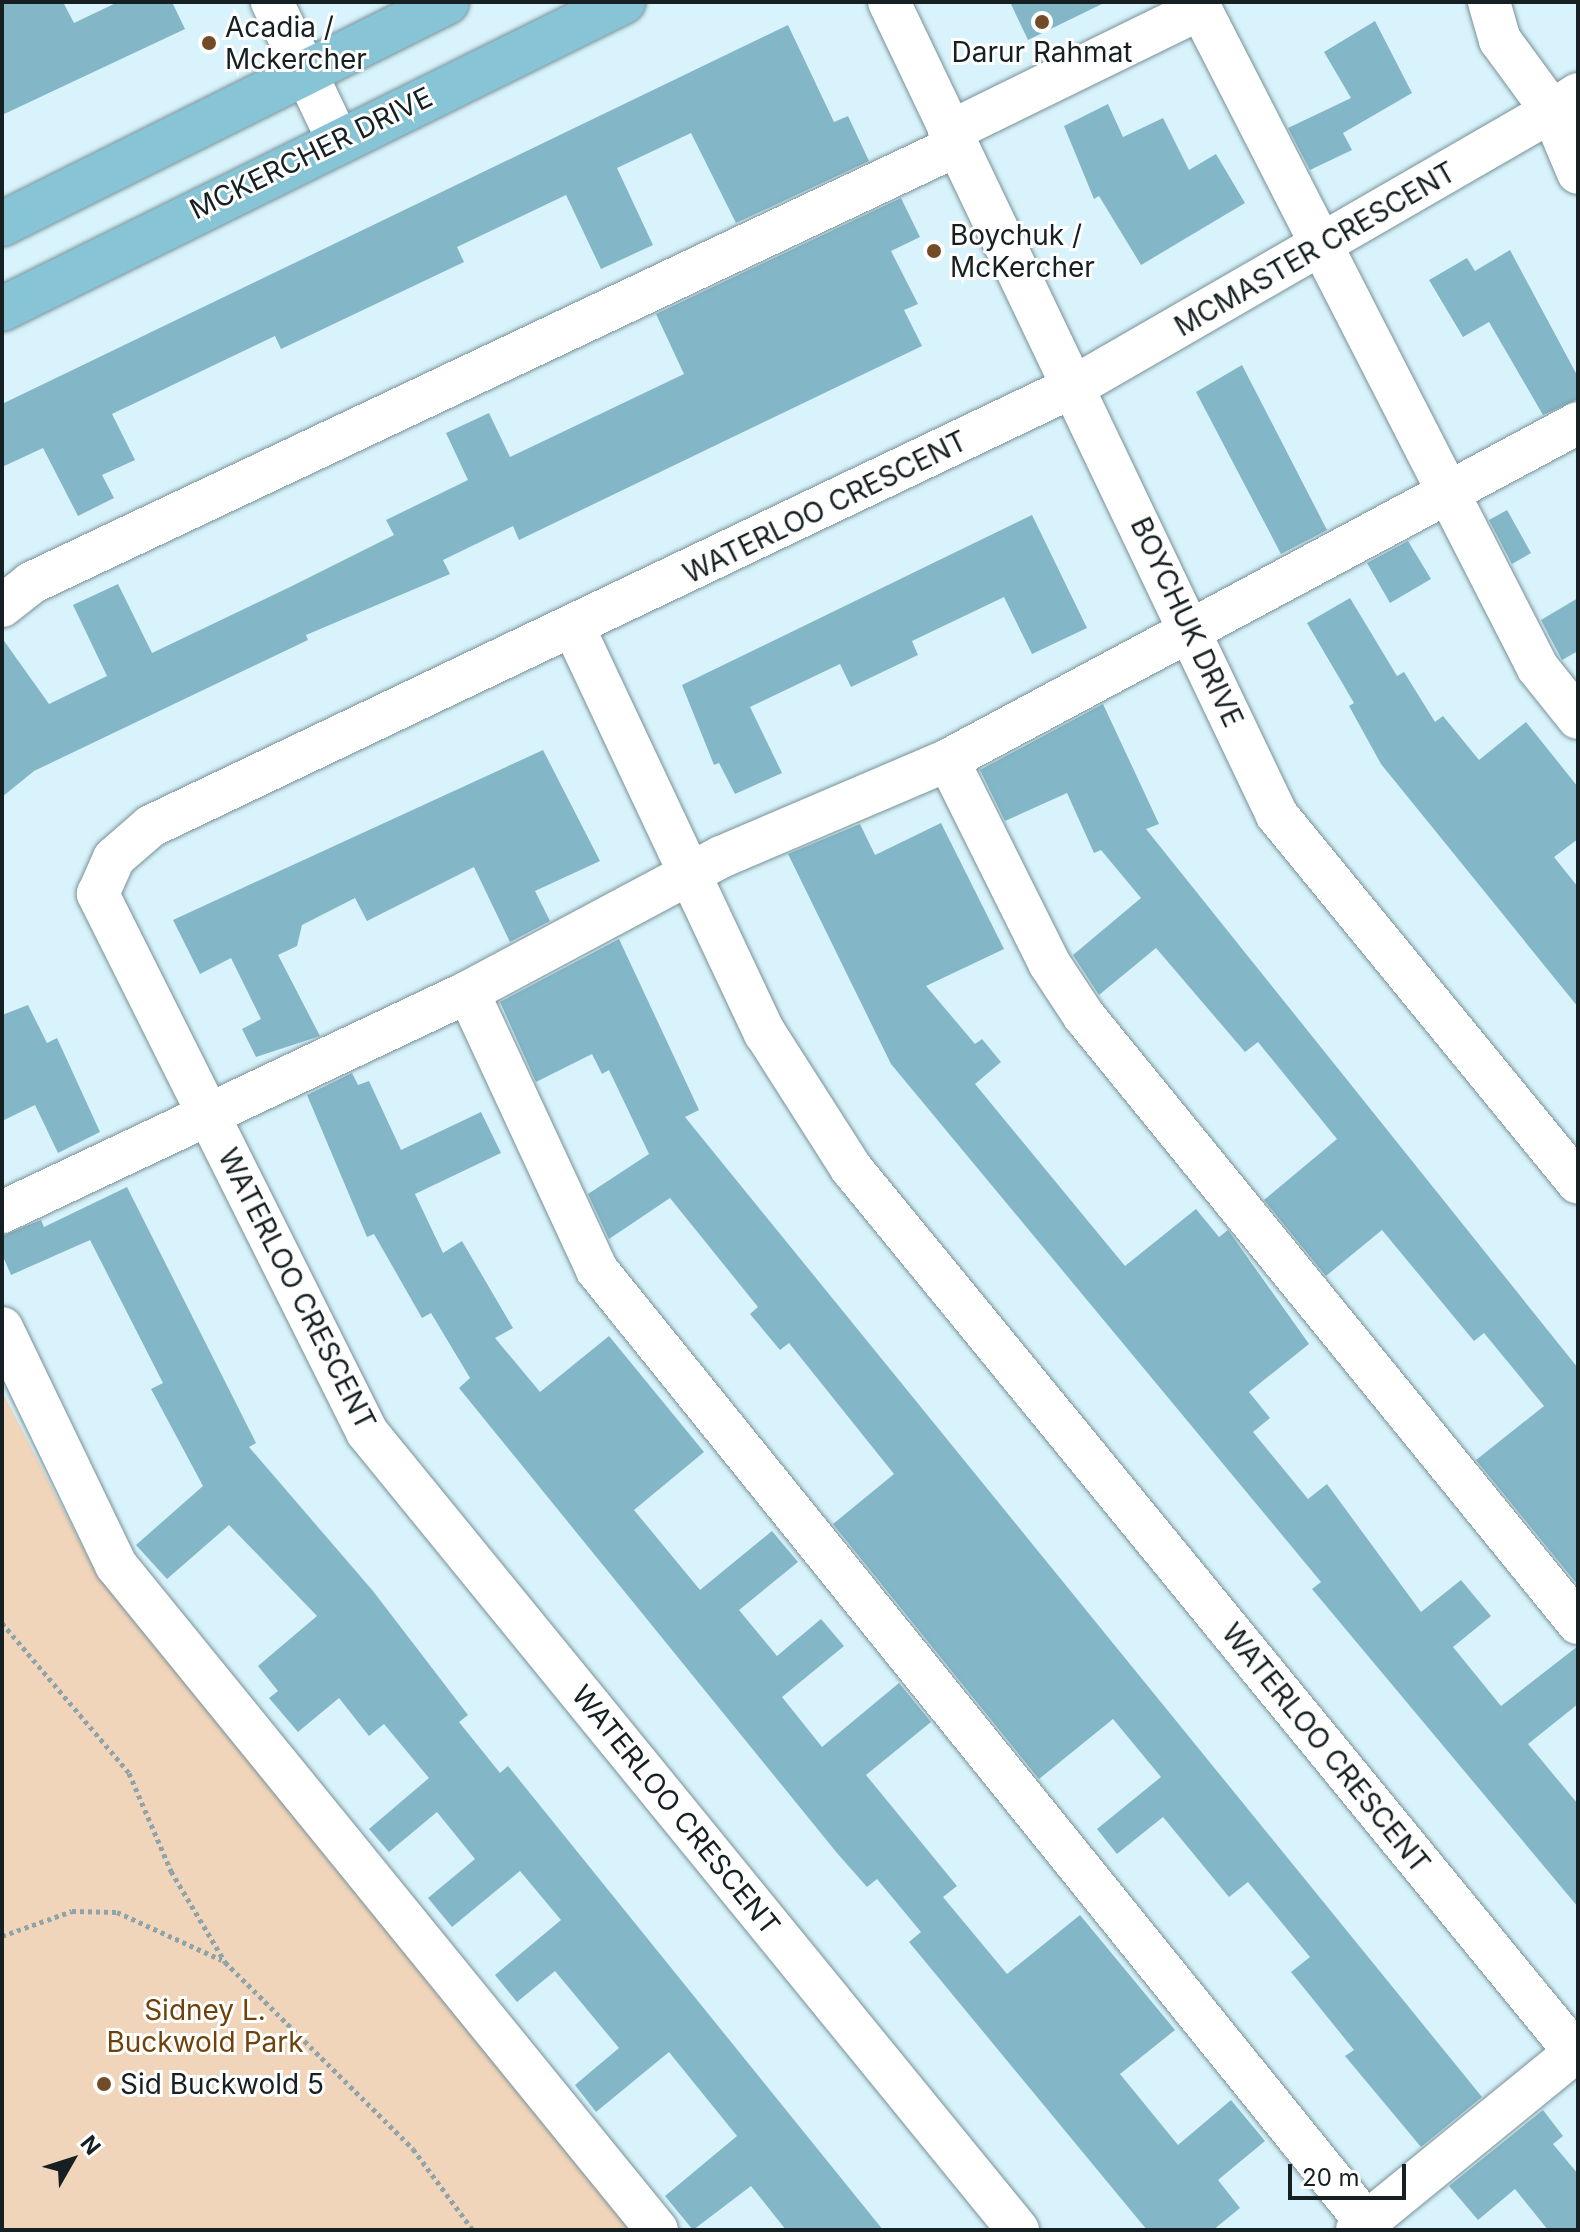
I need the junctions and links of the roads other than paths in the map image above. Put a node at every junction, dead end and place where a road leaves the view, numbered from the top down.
1 (272, 2) edge
2 (447, 2) edge
3 (623, 2) edge
4 (889, 2) edge
5 (1489, 2) edge
6 (1198, 5) edge
7 (304, 69) junction
8 (1565, 102) edge
9 (337, 138) junction
10 (952, 139) junction
11 (1578, 173) edge
12 (2, 224) edge
13 (1322, 248) junction
14 (2, 309) edge
15 (1077, 385) junction
16 (1578, 423) edge
17 (1450, 496) junction
18 (2, 606) edge
19 (574, 628) junction
20 (1192, 633) junction
21 (1578, 718) edge
22 (948, 760) junction
23 (690, 872) junction
24 (468, 992) junction
25 (208, 1109) junction
26 (1578, 1183) edge
27 (2, 1212) edge
28 (2, 1328) edge
29 (1578, 1623) edge
30 (1577, 2053) edge
31 (1362, 2226) edge
32 (657, 2230) edge
33 (1018, 2230) edge

1 - 7 street
2 - 7 main road
3 - 9 main road, MCKERCHER DRIVE
4 - 10 street, BOYCHUK DRIVE
5 - 8 street
6 - 10 street
6 - 13 street
7 - 9 street
7 - 12 main road
8 - 11 street
8 - 13 street, MCMASTER CRESCENT
9 - 14 main road, MCKERCHER DRIVE
10 - 15 street, BOYCHUK DRIVE
10 - 18 street
13 - 15 street, MCMASTER CRESCENT
13 - 17 street
15 - 19 street, WATERLOO CRESCENT
15 - 20 street, BOYCHUK DRIVE
16 - 17 street
17 - 20 street
17 - 21 street
19 - 23 street, WATERLOO CRESCENT
19 - 25 street, WATERLOO CRESCENT
20 - 22 street
20 - 26 street, BOYCHUK DRIVE
22 - 23 street
22 - 29 street
23 - 24 street
23 - 30 street, WATERLOO CRESCENT
24 - 25 street
24 - 31 street
25 - 27 street
25 - 33 street, WATERLOO CRESCENT
28 - 32 street
30 - 31 street

